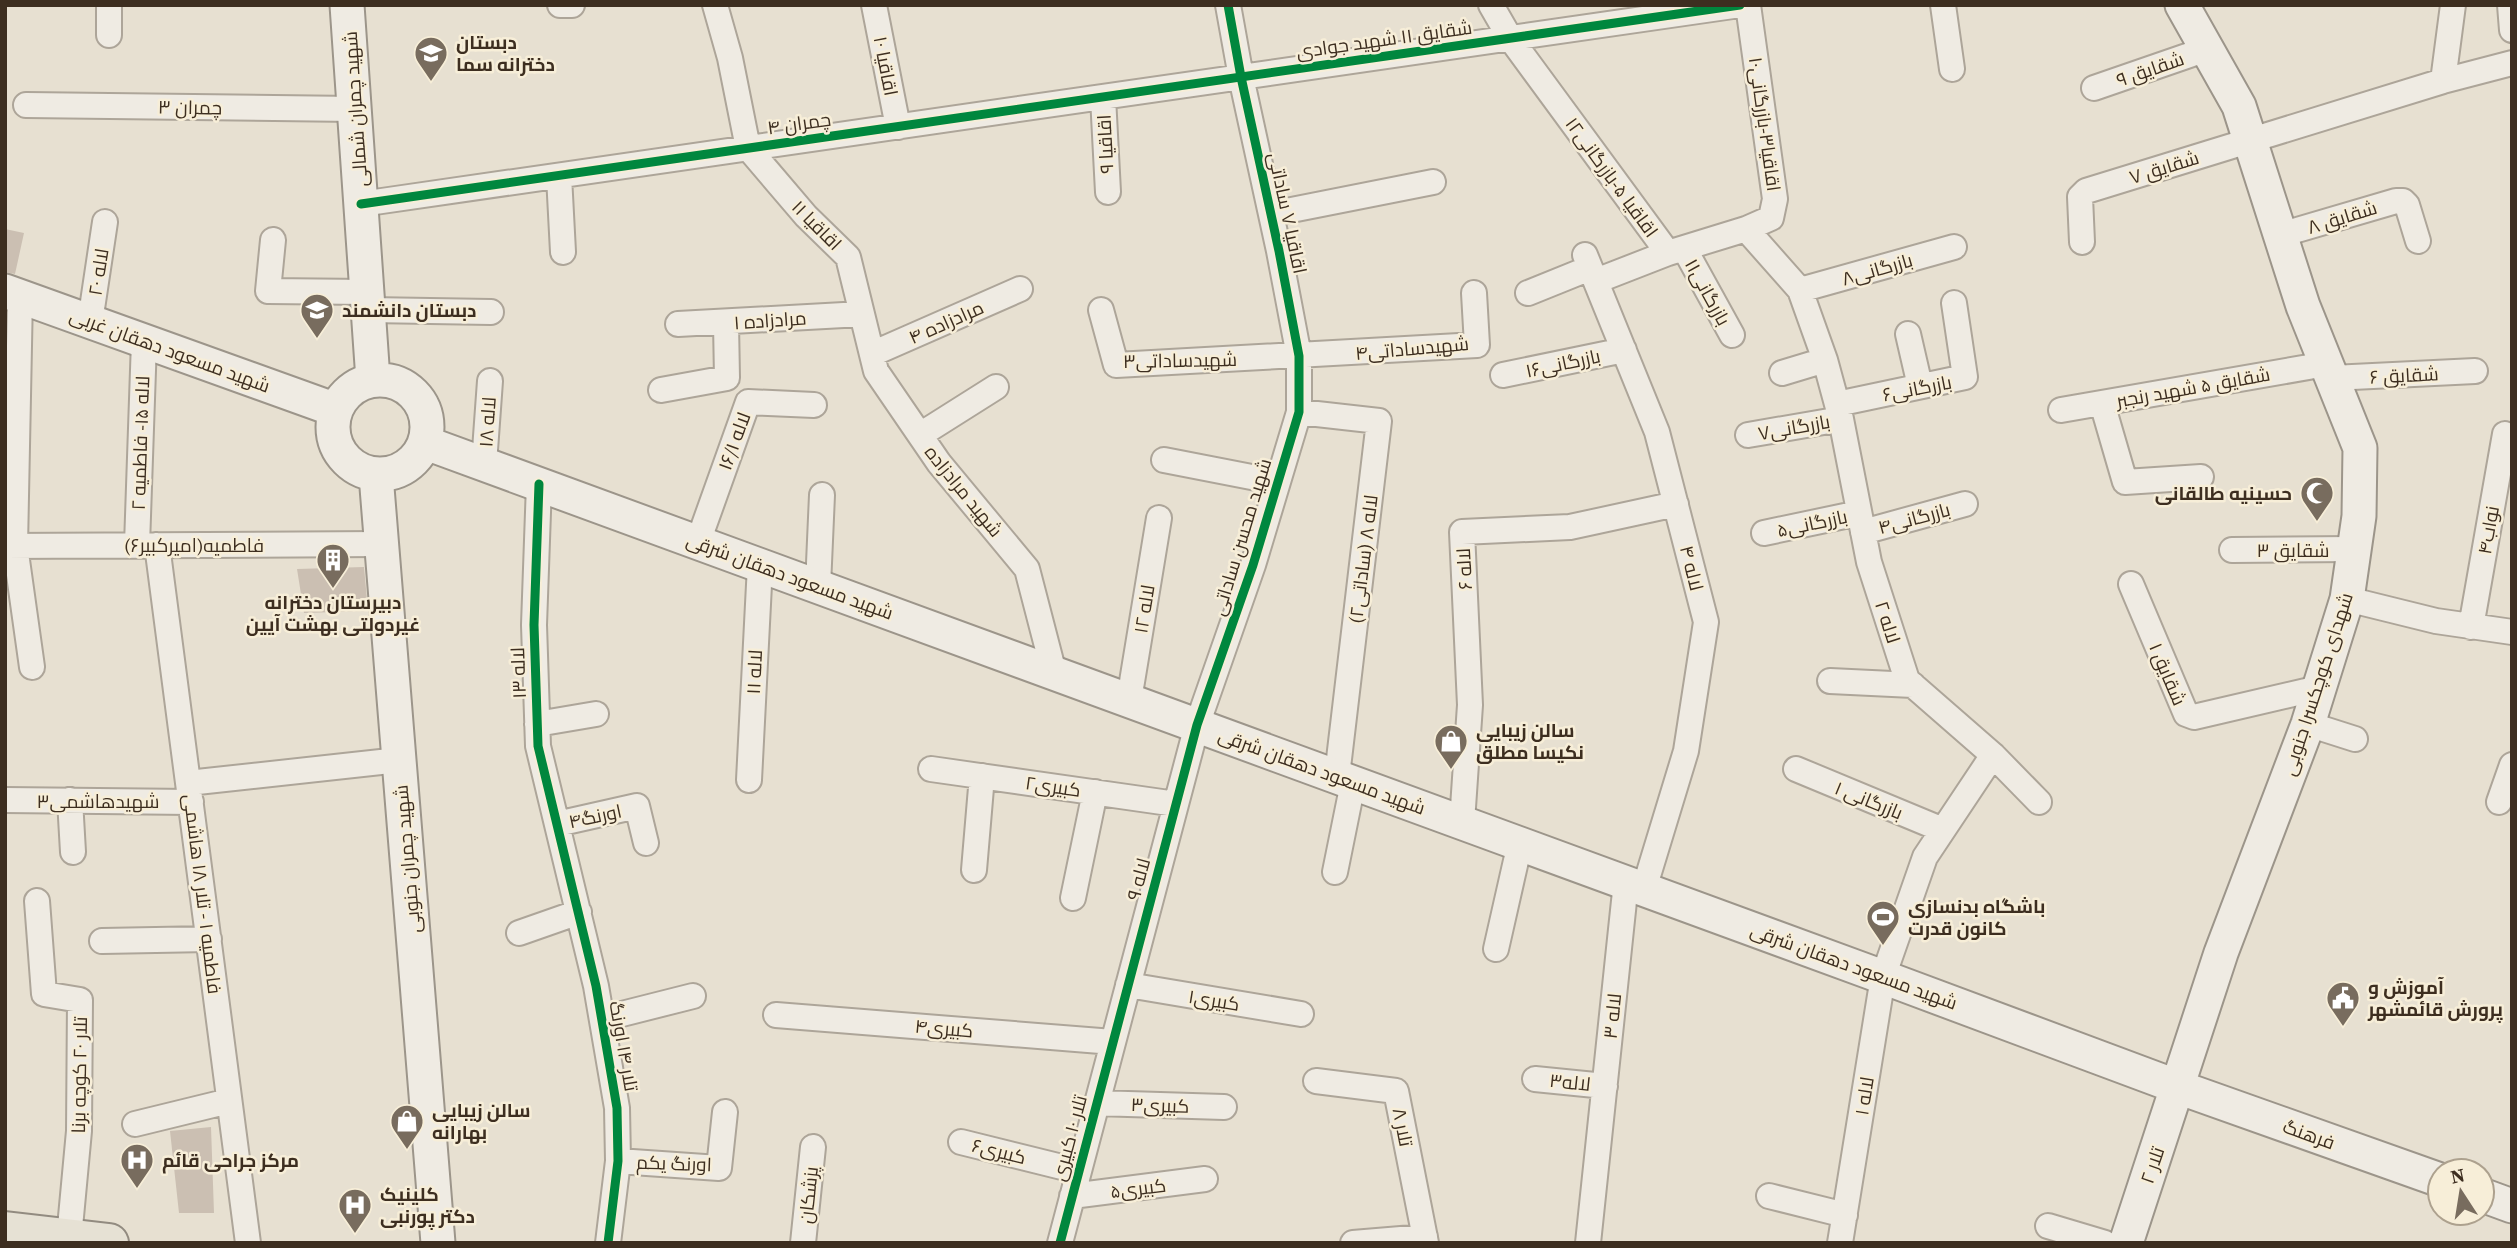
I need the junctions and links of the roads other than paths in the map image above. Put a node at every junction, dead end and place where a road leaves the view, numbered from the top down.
1 (109, 5) edge
2 (347, 5) edge
3 (560, 5) edge
4 (572, 5) edge
5 (715, 5) edge
6 (874, 5) edge
7 (1227, 5) edge
8 (1491, 5) edge
9 (1740, 5) edge
10 (1748, 5) edge
11 (1943, 5) edge
12 (2182, 5) edge
13 (2453, 5) edge
14 (2510, 5) edge
15 (1624, 13) edge
16 (2512, 30) edge
17 (109, 36) dead end
18 (1510, 38) junction
19 (2207, 49) junction
20 (2512, 63) edge
21 (1952, 69) dead end
22 (1241, 77) junction
23 (2442, 81) junction
24 (2094, 88) dead end
25 (1102, 97) junction
26 (26, 105) dead end
27 (355, 109) junction
28 (898, 127) junction
29 (2249, 140) junction
30 (748, 148) junction
31 (559, 176) junction
32 (1433, 181) dead end
33 (1108, 191) dead end
34 (361, 204) junction
35 (1271, 214) junction
36 (105, 222) dead end
37 (1746, 229) junction
38 (2280, 235) junction
39 (272, 240) dead end
40 (2418, 241) dead end
41 (2081, 242) dead end
42 (1954, 247) dead end
43 (1676, 251) junction
44 (563, 252) dead end
45 (1590, 268) junction
46 (1020, 289) dead end
47 (1800, 290) junction
48 (1474, 293) dead end
49 (1528, 293) dead end
50 (12, 294) edge
51 (368, 301) junction
52 (1954, 303) dead end
53 (1101, 310) dead end
54 (491, 312) dead end
55 (862, 314) junction
56 (90, 322) junction
57 (726, 323) junction
58 (678, 324) dead end
59 (1908, 334) dead end
60 (1732, 335) dead end
61 (144, 341) junction
62 (1624, 350) junction
63 (872, 354) junction
64 (1299, 356) junction
65 (1825, 360) junction
66 (2329, 371) junction
67 (2475, 371) dead end
68 (1782, 373) dead end
69 (1503, 375) dead end
70 (373, 380) junction
71 (490, 380) dead end
72 (1920, 386) junction
73 (996, 387) dead end
74 (661, 390) dead end
75 (2102, 403) junction
76 (814, 405) dead end
77 (335, 410) junction
78 (2061, 410) dead end
79 (1299, 412) junction
80 (1839, 412) junction
81 (2505, 434) dead end
82 (920, 435) junction
83 (1748, 435) dead end
84 (426, 443) junction
85 (1164, 460) dead end
86 (484, 464) junction
87 (376, 475) junction
88 (2201, 477) dead end
89 (1276, 482) junction
90 (538, 484) junction
91 (822, 495) dead end
92 (1965, 504) dead end
93 (1676, 505) junction
94 (1159, 518) dead end
95 (1861, 523) junction
96 (1764, 533) dead end
97 (698, 542) junction
98 (382, 544) junction
99 (147, 545) junction
100 (10, 546) edge
101 (2354, 549) junction
102 (2232, 550) dead end
103 (760, 565) junction
104 (2131, 584) dead end
105 (818, 586) junction
106 (2347, 599) junction
107 (2470, 627) junction
108 (2512, 632) edge
109 (32, 667) dead end
110 (1054, 673) junction
111 (1830, 681) dead end
112 (1913, 685) junction
113 (2319, 688) junction
114 (1129, 700) junction
115 (596, 714) dead end
116 (537, 724) junction
117 (2308, 724) junction
118 (1197, 725) junction
119 (2355, 739) dead end
120 (1993, 755) junction
121 (399, 760) junction
122 (2512, 765) edge
123 (931, 769) dead end
124 (1796, 769) dead end
125 (982, 776) junction
126 (1345, 779) junction
127 (749, 780) dead end
128 (189, 792) junction
129 (1095, 792) junction
130 (5, 800) edge
131 (70, 800) junction
132 (2039, 802) dead end
133 (2499, 802) dead end
134 (1176, 804) junction
135 (1462, 822) junction
136 (557, 824) junction
137 (1943, 830) junction
138 (646, 843) dead end
139 (1520, 844) junction
140 (73, 852) dead end
141 (566, 858) joint
142 (974, 870) dead end
143 (1335, 873) dead end
144 (1635, 886) junction
145 (1073, 898) dead end
146 (37, 901) dead end
147 (579, 912) junction
148 (519, 933) dead end
149 (209, 939) junction
150 (102, 940) dead end
151 (1496, 949) dead end
152 (1883, 977) junction
153 (1128, 985) junction
154 (693, 996) dead end
155 (776, 1014) dead end
156 (1301, 1014) dead end
157 (602, 1019) junction
158 (1113, 1042) junction
159 (1535, 1079) dead end
160 (1316, 1081) dead end
161 (1605, 1086) junction
162 (2178, 1087) junction
163 (229, 1101) junction
164 (1096, 1103) junction
165 (1224, 1107) dead end
166 (725, 1112) dead end
167 (135, 1124) dead end
168 (961, 1142) dead end
169 (813, 1147) dead end
170 (618, 1161) junction
171 (1078, 1171) junction
172 (2426, 1175) edge
173 (1205, 1179) dead end
174 (1072, 1196) junction
175 (1769, 1196) dead end
176 (1844, 1215) junction
177 (2048, 1226) dead end
178 (5, 1231) edge
179 (69, 1238) junction
180 (1425, 1240) edge
181 (108, 1243) edge
182 (248, 1243) edge
183 (438, 1243) edge
184 (608, 1243) edge
185 (803, 1243) edge
186 (1060, 1243) edge
187 (1353, 1243) edge
188 (1588, 1243) edge
189 (1840, 1243) edge
190 (2105, 1243) edge
191 (2126, 1243) edge

1 - 17 street
2 - 27 main road, شهید چمران شمالی
3 - 4 street
5 - 30 street
6 - 28 street, اقاقیا ۱۰
7 - 22 street, اقاقیا ۷ ساداتی
8 - 18 street, اقاقیا ۵-بازرگانی۱۲
9 - 15 street, شقایق ۱۱ شهید جوادی
10 - 37 street, اقاقیا۳-بازرگانی۱۰
11 - 21 street
12 - 19 main road, شهدای کوچکسرا جنوبی
13 - 23 street
14 - 16 street
15 - 18 street, شقایق ۱۱ شهید جوادی
18 - 22 street, شقایق ۱۱ شهید جوادی
18 - 43 street, اقاقیا ۵-بازرگانی۱۲
19 - 24 street, شقایق ۹
19 - 29 main road, شهدای کوچکسرا جنوبی
20 - 23 street, شقایق ۷
22 - 25 street, چمران ۴
22 - 35 street, اقاقیا ۷ ساداتی
23 - 29 street, شقایق ۷
25 - 28 street, چمران ۴
25 - 33 street, اقاقیا ۹
26 - 27 street, چمران ۳
27 - 34 main road, شهید چمران شمالی
28 - 30 street, چمران ۴
29 - 38 main road, شهدای کوچکسرا جنوبی
29 - 41 street, شقایق ۷
30 - 31 street, چمران ۴
30 - 55 street, اقاقیا ۱۱
31 - 34 street, چمران ۴
31 - 44 street
32 - 35 street
34 - 51 main road, شهید چمران شمالی
35 - 64 street, اقاقیا ۷ ساداتی
36 - 56 street, لاله ۲۰
37 - 43 street, اقاقیا۳-بازرگانی۱۰
37 - 47 street, لاله ۲
38 - 40 street, شقایق ۸
38 - 66 main road, شهدای کوچکسرا جنوبی
39 - 51 street
42 - 47 street, بازرگانی۸
43 - 45 street, اقاقیا ۵-بازرگانی۱۲
43 - 60 street, بازرگانی۱۱
45 - 49 street, اقاقیا ۵-بازرگانی۱۲
45 - 62 street, لاله ۴
46 - 63 street, مرادزاده ۴
47 - 65 street, لاله ۲
48 - 64 street, شهیدساداتی۴
50 - 56 main road, شهید مسعود دهقان غربی
50 - 100 street
51 - 54 street
51 - 70 main road, شهید چمران شمالی
52 - 72 street, بازرگانی۶
53 - 64 street, شهیدساداتی۳
55 - 57 street, مرادزاده ۱
55 - 63 street, شهید مرادزاده
56 - 61 main road, شهید مسعود دهقان غربی
57 - 58 street, مرادزاده ۱
57 - 74 street
59 - 72 street
61 - 77 main road, شهید مسعود دهقان غربی
61 - 99 street, لاله ۱۵- فاطمیه ۲
62 - 69 street, بازرگانی۱۶
62 - 93 street, لاله ۴
63 - 82 street, شهید مرادزاده
64 - 79 street, شهید محسن ساداتی
65 - 68 street
65 - 80 street, لاله ۲
66 - 67 street, شقایق ۶
66 - 75 street, شقایق ۵ شهید رنجبر
66 - 101 main road, شهدای کوچکسرا جنوبی
70 - 77 main road
70 - 84 main road
71 - 86 street, لاله ۱۸
72 - 80 street, بازرگانی۶
73 - 82 street
75 - 78 street, شقایق ۵ شهید رنجبر
75 - 88 street
76 - 97 street, لاله ۱۶/۱
77 - 87 main road
79 - 89 street, شهید محسن ساداتی
79 - 126 street, لاله ۸ (ساداتی۲)
80 - 83 street, بازرگانی۷
80 - 95 street, لاله ۲
81 - 107 street, نواب۴
82 - 110 street, شهید مرادزاده
84 - 86 main road, شهید مسعود دهقان شرقی
84 - 87 main road
85 - 89 street
86 - 90 main road, شهید مسعود دهقان شرقی
87 - 98 main road, شهید چمران جنوبی
89 - 118 street, شهید محسن ساداتی
90 - 97 main road, شهید مسعود دهقان شرقی
90 - 116 street, لاله ۱۳
91 - 105 street
92 - 95 street, بازرگانی۴
93 - 135 street, لاله ۶
93 - 144 street, لاله ۴
94 - 114 street, لاله ۱۲
95 - 96 street, بازرگانی۵
95 - 112 street, لاله ۲
97 - 103 main road, شهید مسعود دهقان شرقی
98 - 99 street, فاطمیه(امیرکبیر۶)
98 - 121 main road, شهید چمران جنوبی
99 - 100 street, فاطمیه(امیرکبیر۶)
99 - 128 street, فاطمیه ۱ - تلار ۱۸ هاشمی
100 - 109 street
101 - 102 street, شقایق ۳
101 - 106 main road, شهدای کوچکسرا جنوبی
103 - 105 main road, شهید مسعود دهقان شرقی
103 - 127 street, لاله ۱۱
104 - 113 street, شقایق ۱
105 - 110 main road, شهید مسعود دهقان شرقی
106 - 107 street
106 - 113 main road, شهدای کوچکسرا جنوبی
107 - 108 street
110 - 114 main road, شهید مسعود دهقان شرقی
111 - 112 street
112 - 120 street, لاله ۲
113 - 117 main road, شهدای کوچکسرا جنوبی
114 - 118 main road, شهید مسعود دهقان شرقی
115 - 116 street
116 - 136 street, لاله ۱۳
117 - 119 street
117 - 162 main road, شهدای کوچکسرا جنوبی
118 - 126 main road, شهید مسعود دهقان شرقی
118 - 134 street, لاله ۹
120 - 132 street, لاله ۲
120 - 137 street
121 - 128 street, شهیدهاشمی۳
121 - 183 main road, شهید چمران جنوبی
122 - 133 street
123 - 125 street, کبیری۲
124 - 137 street, بازرگانی ۱
125 - 129 street, کبیری۲
125 - 142 street
126 - 135 main road, شهید مسعود دهقان شرقی
126 - 143 street
128 - 131 street, شهیدهاشمی۳
128 - 149 street, فاطمیه ۱ - تلار ۱۸ هاشمی
129 - 134 street, کبیری۲
129 - 145 street
130 - 131 street, شهیدهاشمی۳
131 - 140 street
134 - 153 street, لاله ۹
135 - 139 main road, شهید مسعود دهقان شرقی
136 - 138 street, اورنگ۴
136 - 141 street, لاله ۱۳
137 - 152 street
139 - 144 main road, شهید مسعود دهقان شرقی
139 - 151 street
141 - 147 street, تلار ۱۴ اورنگ
144 - 152 main road, شهید مسعود دهقان شرقی
144 - 161 street, لاله ۳
146 - 179 street, تلار ۲۰ کوچه برنا
147 - 148 street
147 - 157 street, تلار ۱۴ اورنگ
149 - 150 street
149 - 163 street, فاطمیه ۱ - تلار ۱۸ هاشمی
152 - 162 main road, شهید مسعود دهقان شرقی
152 - 176 street, لاله ۱
153 - 156 street, کبیری۱
153 - 158 street, لاله ۹
154 - 157 street
155 - 158 street, کبیری۴
157 - 170 street, تلار ۱۴ اورنگ
158 - 164 street, تلار ۱۰ کبیری
159 - 161 street, لاله۳
160 - 180 street, تلار ۸
161 - 188 street, لاله ۳
162 - 172 main road, فرهنگ
162 - 191 main road, تلار ۲
163 - 167 street
163 - 182 street, فاطمیه ۱ - تلار ۱۸ هاشمی
164 - 165 street, کبیری۳
164 - 171 street, تلار ۱۰ کبیری
166 - 170 street, اورنگ یکم
168 - 171 street, کبیری۶
169 - 185 street, پزشکان
170 - 184 street, تلار ۱۴ اورنگ
171 - 174 street, تلار ۱۰ کبیری
173 - 174 street, کبیری۵
174 - 186 street, تلار ۱۰ کبیری
175 - 176 street
176 - 189 street, لاله ۱
177 - 190 street
178 - 179 main road
179 - 181 main road
180 - 187 street

